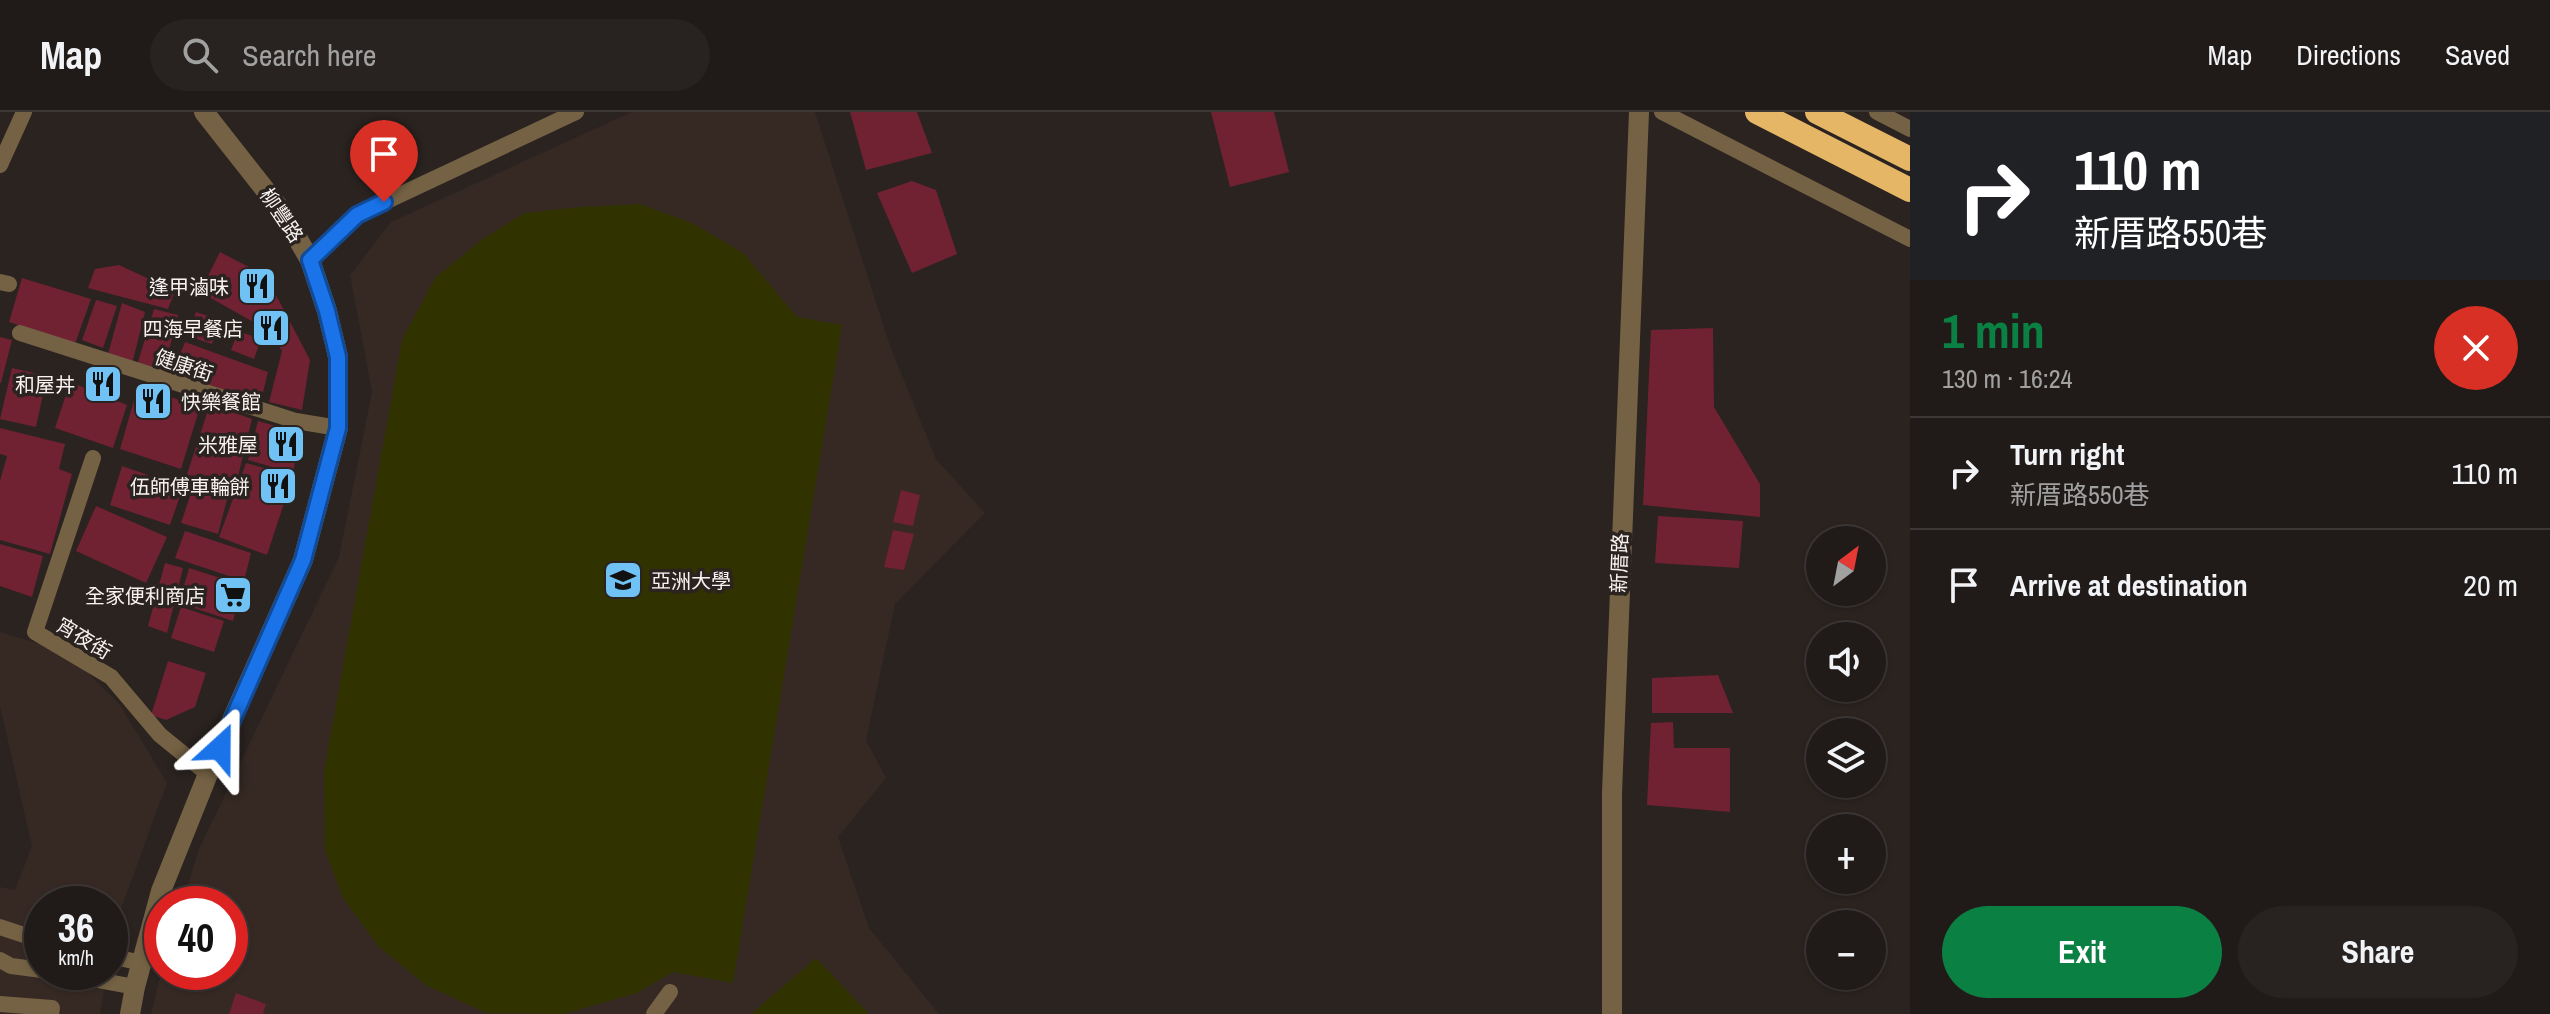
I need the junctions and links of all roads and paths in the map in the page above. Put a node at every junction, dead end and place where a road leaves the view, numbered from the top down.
1 (24, 112) edge
2 (204, 112) edge
3 (576, 112) edge
4 (1639, 112) edge
5 (1662, 112) edge
6 (1757, 112) edge
7 (1817, 112) edge
8 (1877, 112) edge
9 (1910, 129) edge
10 (1910, 159) edge
11 (0, 165) edge
12 (1910, 190) edge
13 (1910, 239) edge
14 (310, 260) junction
15 (20, 333) dead end
16 (338, 428) junction
17 (93, 458) dead end
18 (208, 774) junction
19 (0, 927) edge
20 (24, 935) edge
21 (0, 960) edge
22 (128, 960) edge
23 (142, 963) junction
24 (24, 968) edge
25 (128, 986) edge
26 (135, 987) junction
27 (670, 992) dead end
28 (0, 1004) edge
29 (51, 1014) edge
30 (130, 1014) edge
31 (654, 1014) edge
32 (1612, 1014) edge

1 - 11 lane
2 - 14 street, 柳豐路
3 - 14 lane
4 - 32 street, 新厝路
5 - 13 lane
6 - 12 highway
7 - 10 highway
8 - 9 lane
14 - 16 street, 柳豐路
15 - 16 lane, 健康街
16 - 18 street, 柳豐路
17 - 18 lane, 宵夜街
18 - 23 street, 柳豐路
19 - 20 lane
21 - 24 lane
22 - 23 lane
23 - 26 street, 柳豐路
25 - 26 lane
26 - 30 street, 柳豐路
27 - 31 lane
28 - 29 lane

